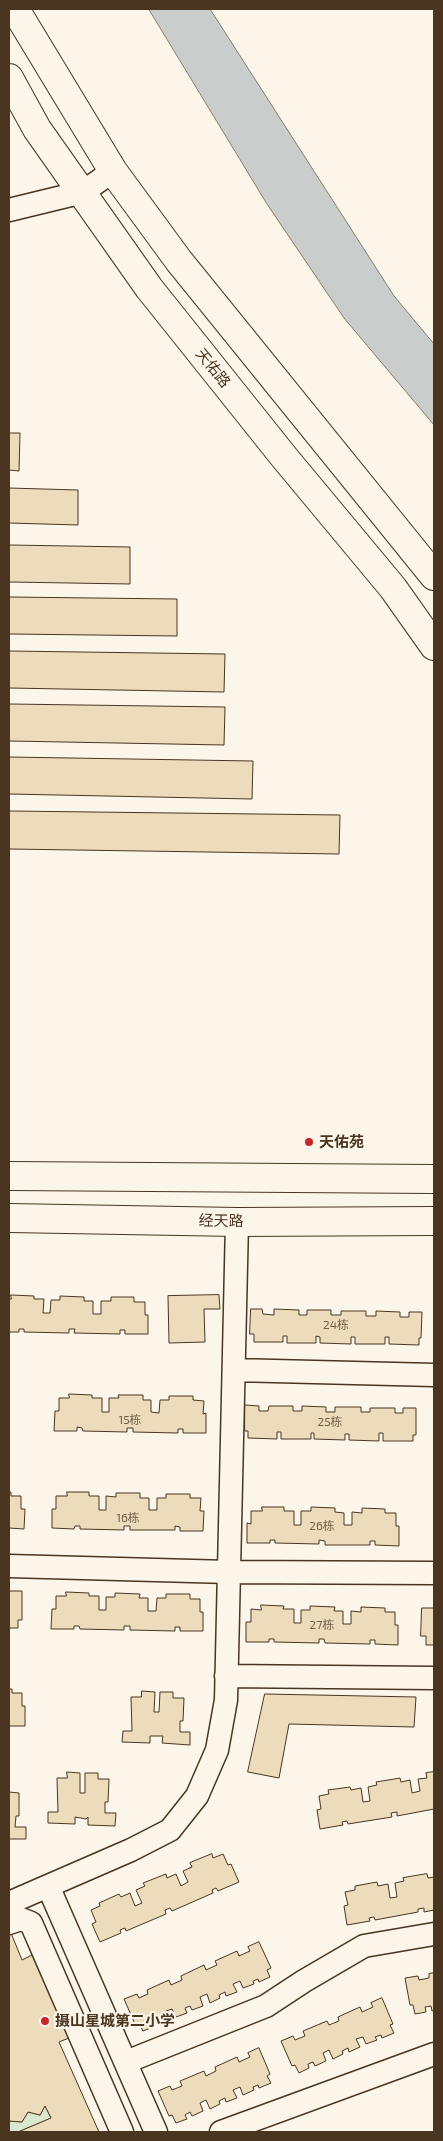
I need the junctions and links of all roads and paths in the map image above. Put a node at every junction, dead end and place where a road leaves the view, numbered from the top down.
1 (14, 9) edge
2 (9, 78) edge
3 (113, 171) junction
4 (84, 192) junction
5 (9, 210) edge
6 (434, 576) edge
7 (434, 646) edge
8 (9, 1176) edge
9 (434, 1179) edge
10 (9, 1218) edge
11 (434, 1221) edge
12 (237, 1222) junction
13 (234, 1370) junction
14 (434, 1376) edge
15 (9, 1566) edge
16 (229, 1572) junction
17 (434, 1573) edge
18 (226, 1676) junction
19 (434, 1678) edge
20 (48, 1886) junction
21 (9, 1903) edge
22 (9, 1923) edge
23 (434, 1934) edge
24 (434, 2054) edge
25 (126, 2062) junction
26 (122, 2132) edge
27 (156, 2132) edge
28 (221, 2132) edge

1 - 3 main road
2 - 4 main road, 天佑路
3 - 4 lane
3 - 6 main road
4 - 5 lane
4 - 7 main road, 天佑路
8 - 9 main road
10 - 12 main road, 经天路
11 - 12 main road, 经天路
12 - 13 lane
13 - 14 lane
13 - 16 lane
15 - 16 lane
16 - 17 lane
16 - 18 lane
18 - 19 lane
18 - 20 lane
20 - 21 lane
20 - 25 lane
22 - 26 lane
23 - 25 lane
24 - 28 lane
25 - 27 lane

